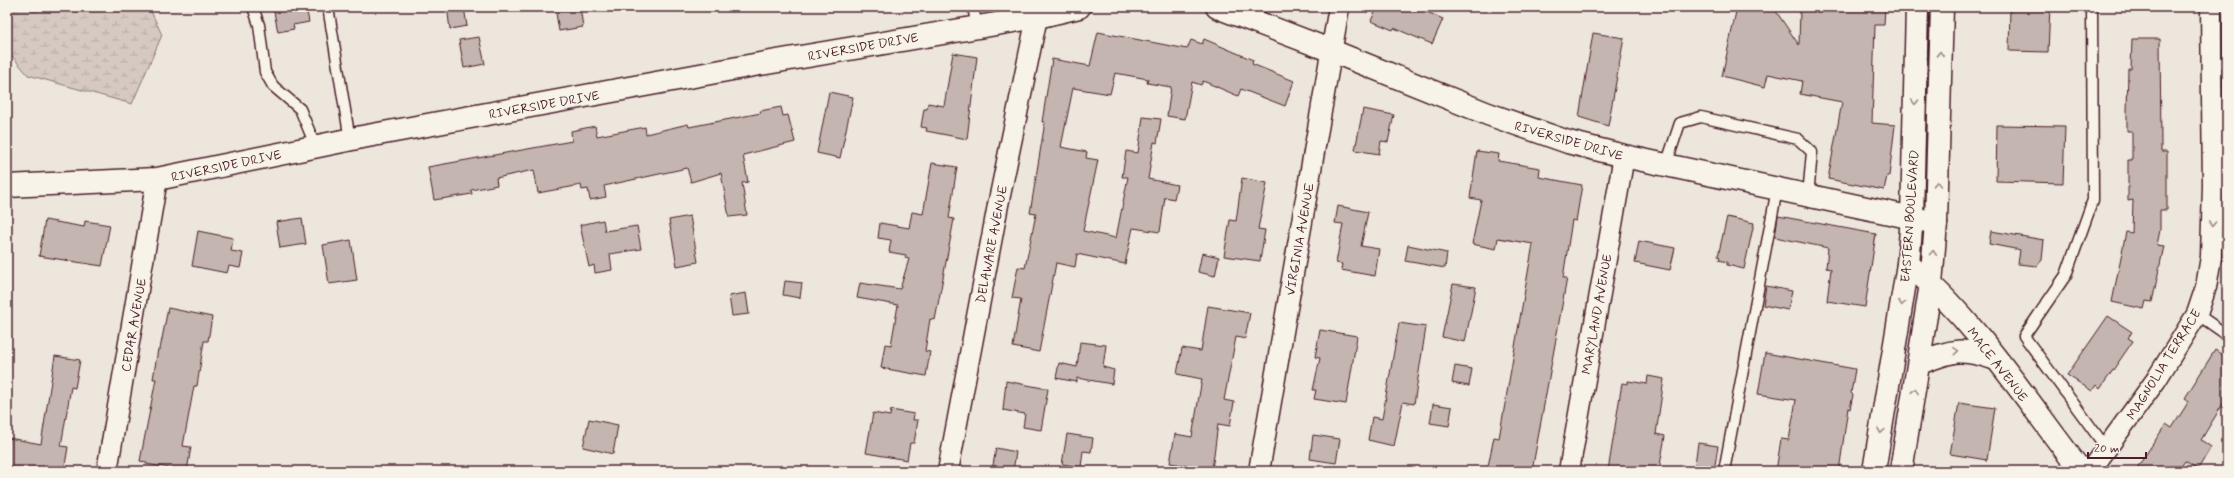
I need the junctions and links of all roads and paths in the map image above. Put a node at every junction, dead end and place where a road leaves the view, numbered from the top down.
1 (253, 7) edge
2 (328, 7) edge
3 (1079, 7) edge
4 (1216, 7) edge
5 (1339, 7) edge
6 (1917, 7) edge
7 (1942, 7) edge
8 (2092, 7) edge
9 (2211, 7) edge
10 (975, 17) edge
11 (1037, 17) junction
12 (1332, 51) junction
13 (2219, 62) edge
14 (350, 140) junction
15 (316, 147) junction
16 (1624, 156) junction
17 (1666, 165) junction
18 (157, 179) junction
19 (7, 186) edge
20 (1777, 189) junction
21 (2220, 190) edge
22 (1808, 196) junction
23 (1912, 218) junction
24 (1936, 223) junction
25 (1908, 264) junction
26 (1931, 284) junction
27 (2197, 314) junction
28 (2227, 335) edge
29 (1996, 359) junction
30 (1920, 363) junction
31 (2107, 449) junction
32 (2072, 466) edge
33 (107, 471) edge
34 (948, 471) edge
35 (1259, 471) edge
36 (1569, 471) edge
37 (1724, 471) edge
38 (1874, 471) edge
39 (1900, 471) edge
40 (2090, 471) edge

1 - 15 lane
2 - 14 lane
3 - 11 street, RIVERSIDE DRIVE
4 - 12 street, RIVERSIDE DRIVE
5 - 12 street, VIRGINIA AVENUE
6 -> 23 street, EASTERN BOULEVARD
24 -> 7 street, EASTERN BOULEVARD
8 - 31 lane
9 - 13 street, MAGNOLIA TERRACE
10 - 11 street, RIVERSIDE DRIVE
10 - 14 street, RIVERSIDE DRIVE
11 - 34 street, DELAWARE AVENUE
12 - 16 street, RIVERSIDE DRIVE
12 - 35 street, VIRGINIA AVENUE
13 - 21 street, MAGNOLIA TERRACE
14 - 15 street, RIVERSIDE DRIVE
15 - 18 street, RIVERSIDE DRIVE
16 - 17 street, RIVERSIDE DRIVE
16 - 36 street, MARYLAND AVENUE
17 - 20 street, RIVERSIDE DRIVE
17 - 22 lane
18 - 19 street, RIVERSIDE DRIVE
18 - 33 street, CEDAR AVENUE
20 - 22 street, RIVERSIDE DRIVE
20 - 37 lane
21 -> 27 street, MAGNOLIA TERRACE
22 - 23 street, RIVERSIDE DRIVE
23 - 24 street, RIVERSIDE DRIVE
23 - 25 street, EASTERN BOULEVARD
26 -> 24 street, EASTERN BOULEVARD
25 - 26 street, MACE AVENUE
25 -> 38 street, EASTERN BOULEVARD
26 - 29 street, MACE AVENUE
26 - 30 street, EASTERN BOULEVARD
27 - 28 lane
27 - 31 street, MAGNOLIA TERRACE
30 -> 29 street
29 - 32 street, MACE AVENUE
39 -> 30 street, EASTERN BOULEVARD
31 - 40 street, MAGNOLIA TERRACE

